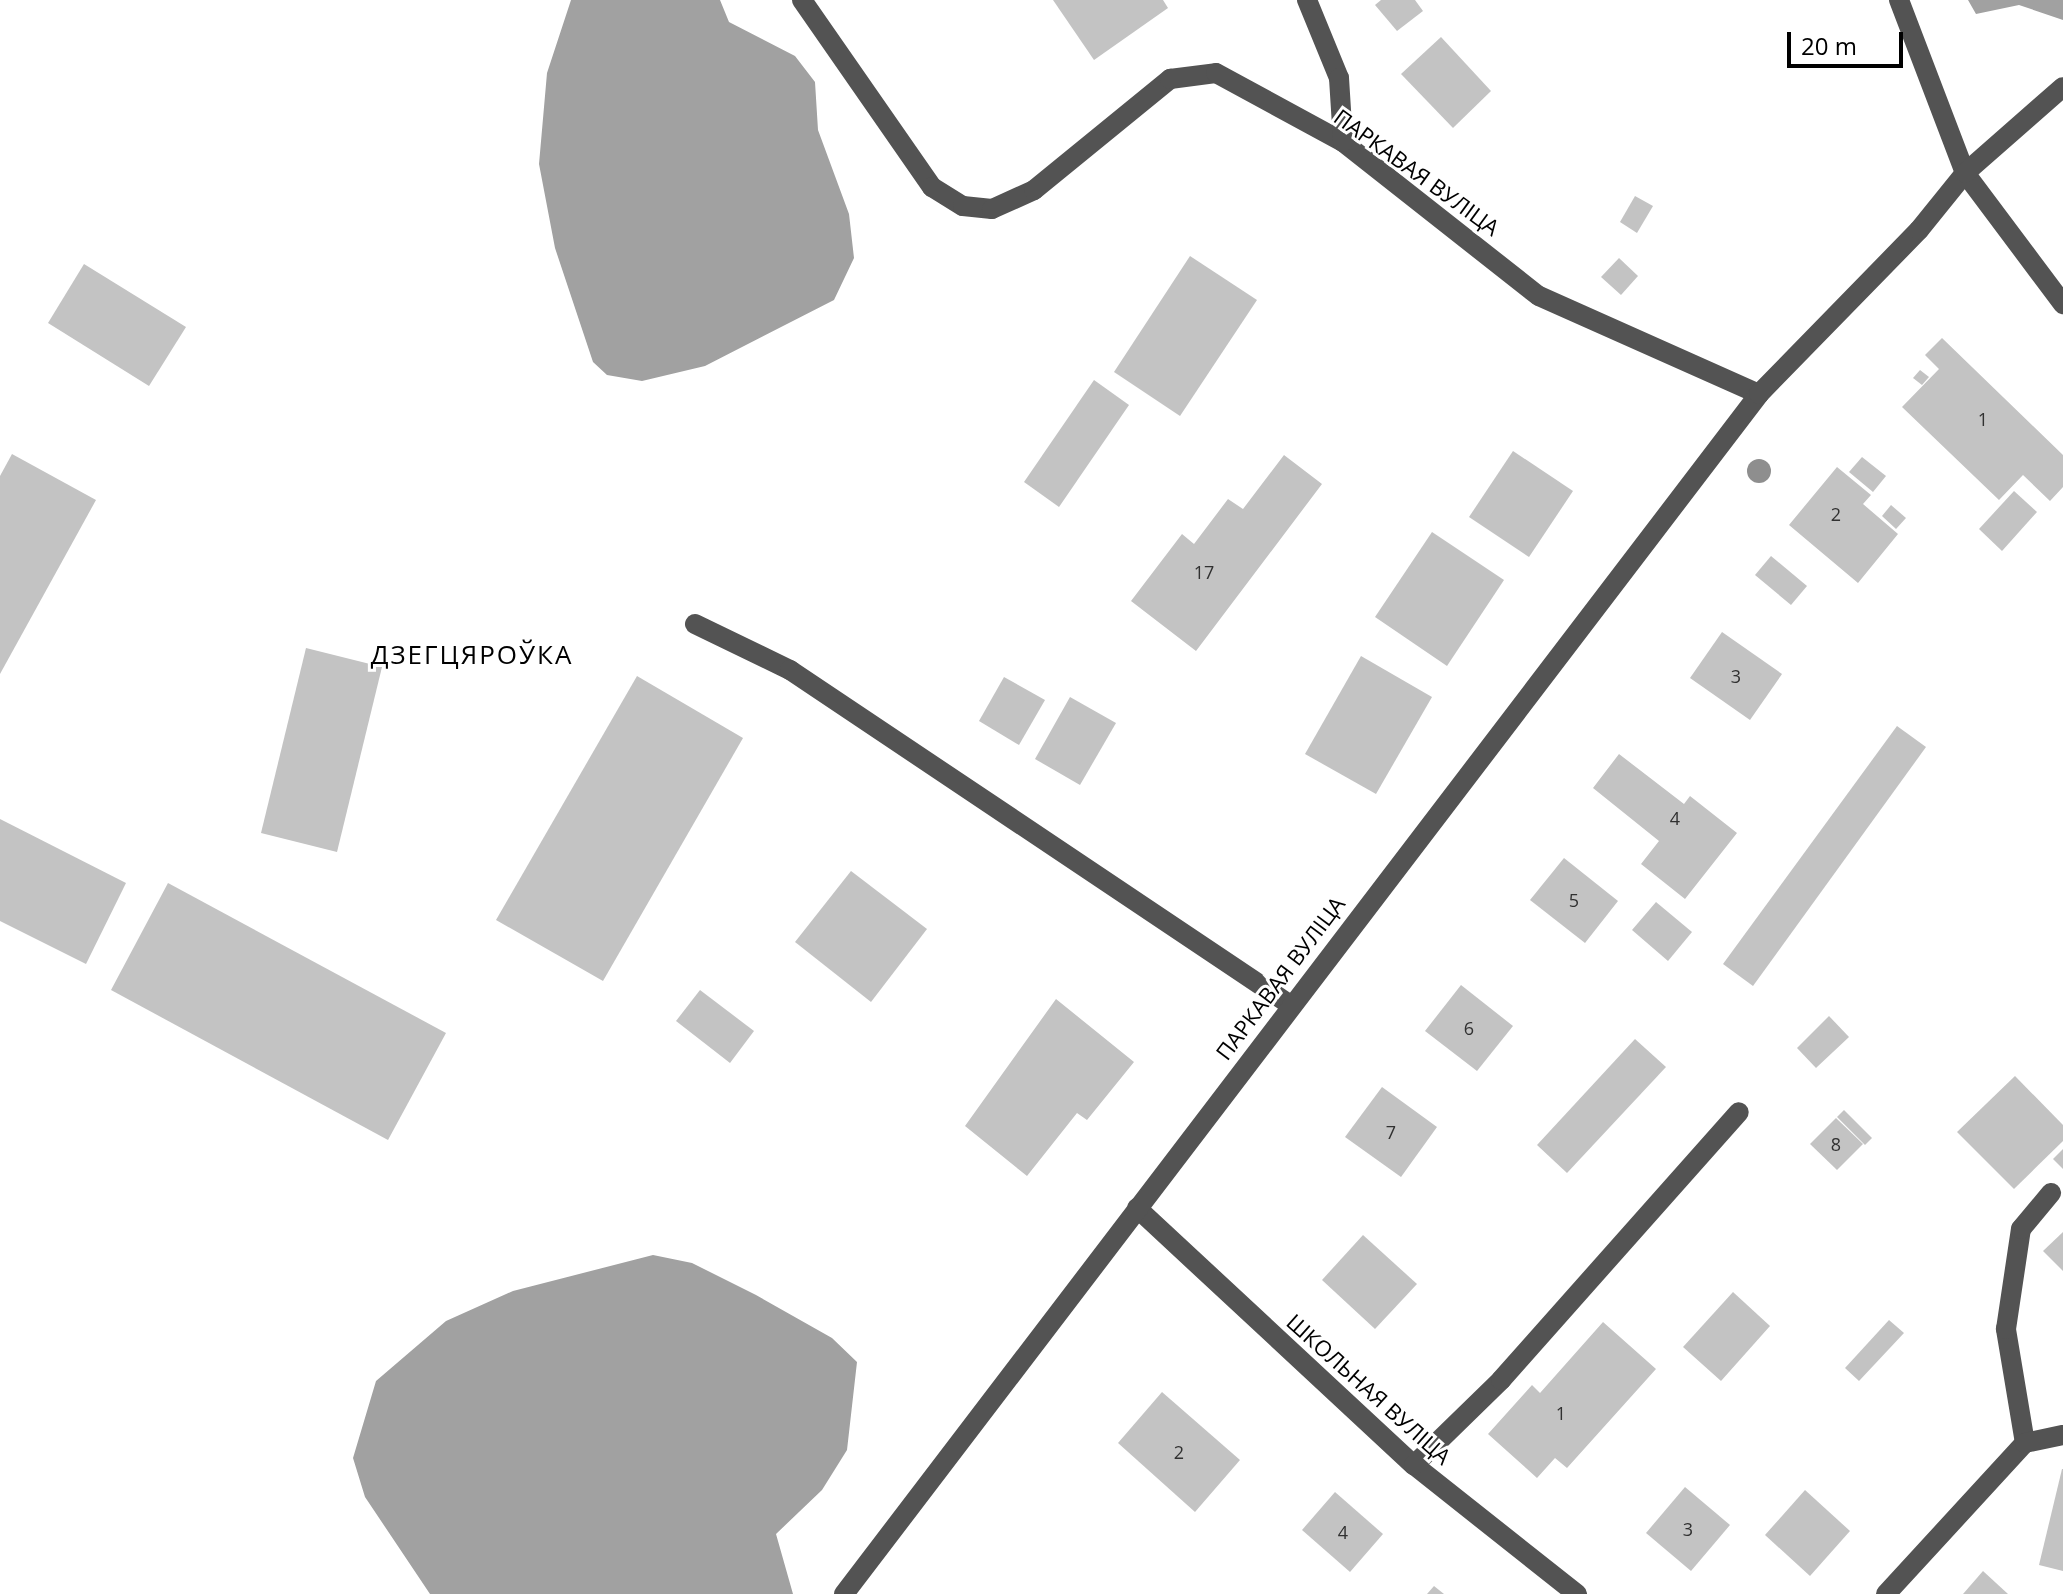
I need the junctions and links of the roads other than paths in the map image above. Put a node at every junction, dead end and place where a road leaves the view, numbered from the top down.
1 (802, 0) edge
2 (1307, 0) edge
3 (1899, 0) edge
4 (2063, 87) edge
5 (1343, 142) junction
6 (1965, 173) junction
7 (2063, 304) edge
8 (1759, 394) junction
9 (695, 624) dead end
10 (1289, 1004) junction
11 (1739, 1112) dead end
12 (2051, 1193) dead end
13 (1137, 1208) junction
14 (2063, 1435) edge
15 (2025, 1443) junction
16 (1414, 1465) junction
17 (844, 1594) edge
18 (1577, 1594) edge
19 (1886, 1594) edge

1 - 5 street, ПАРКАВАЯ ВУЛІЦА
2 - 5 street
3 - 6 street
4 - 6 street, ПАРКАВАЯ ВУЛІЦА
5 - 8 street, ПАРКАВАЯ ВУЛІЦА
6 - 7 street
6 - 8 street, ПАРКАВАЯ ВУЛІЦА
8 - 10 street, ПАРКАВАЯ ВУЛІЦА
9 - 10 street
10 - 13 street, ПАРКАВАЯ ВУЛІЦА
11 - 16 street
12 - 15 street
13 - 16 street, ШКОЛЬНАЯ ВУЛІЦА
13 - 17 street, ПАРКАВАЯ ВУЛІЦА
14 - 15 street
15 - 19 street
16 - 18 street, ШКОЛЬНАЯ ВУЛІЦА

